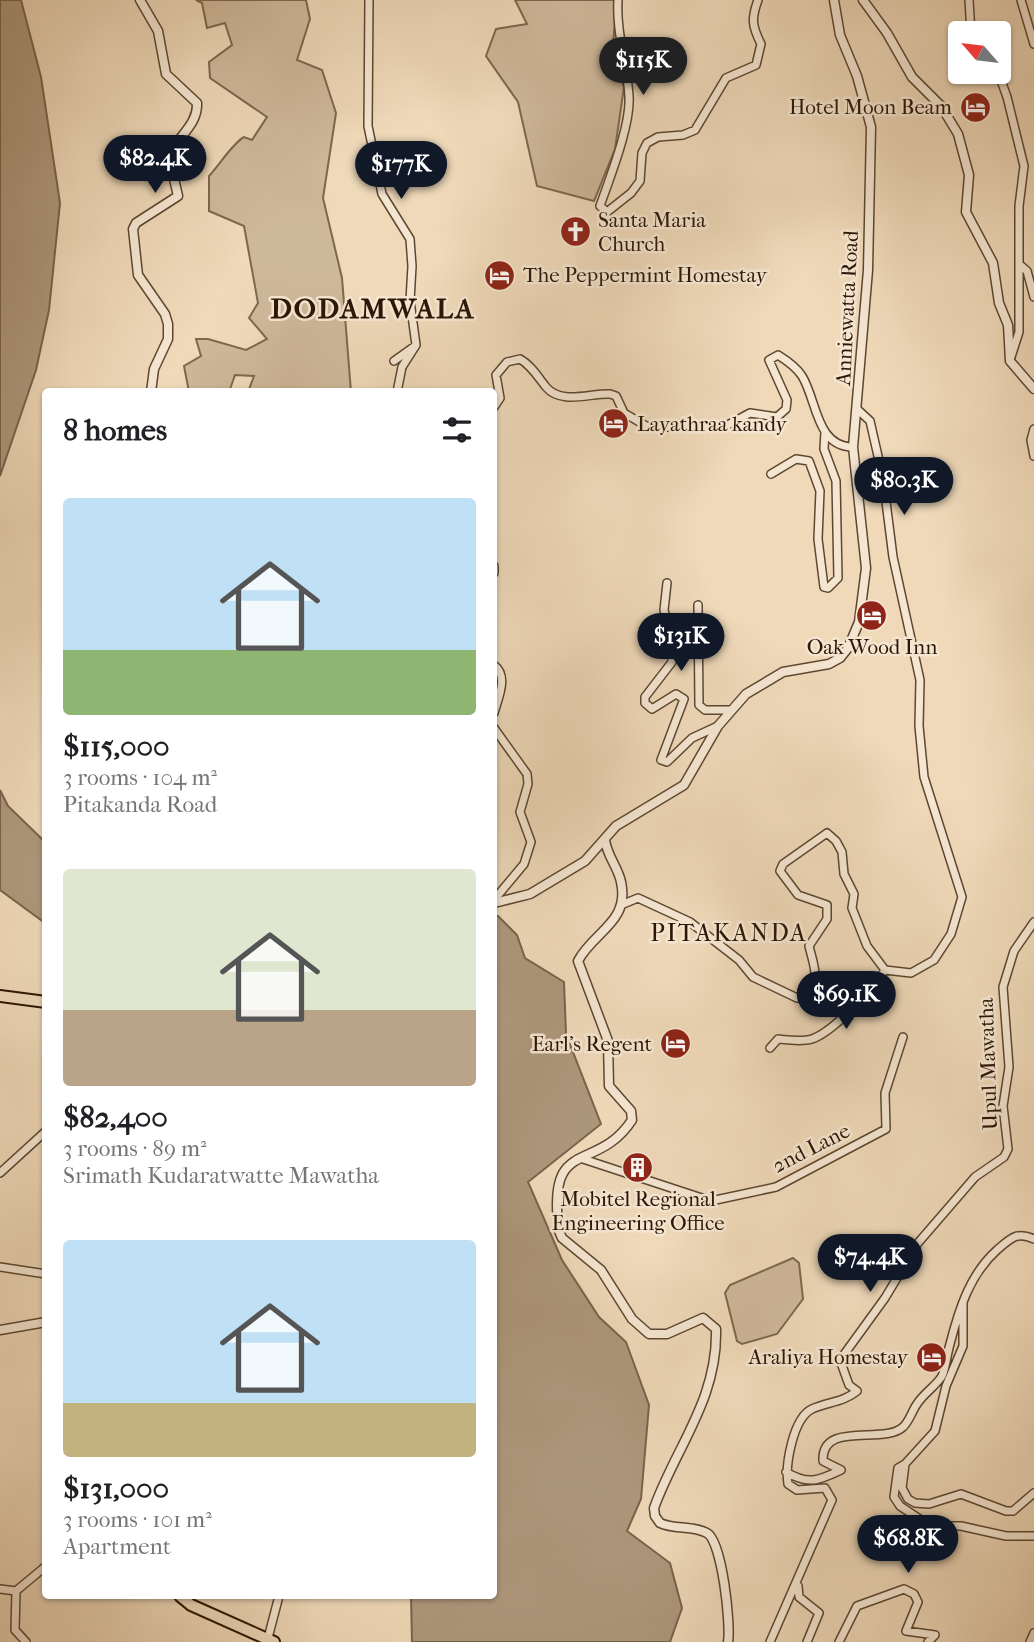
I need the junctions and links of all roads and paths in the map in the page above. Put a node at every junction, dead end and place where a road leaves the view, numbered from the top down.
1 (140, 0) edge
2 (369, 0) edge
3 (618, 0) edge
4 (758, 0) edge
5 (834, 0) edge
6 (863, 0) edge
7 (969, 0) edge
8 (1021, 0) edge
9 (970, 21) edge
10 (1034, 44) edge
11 (1002, 84) edge
12 (1020, 265) junction
13 (1034, 297) edge
14 (416, 345) junction
15 (394, 361) dead end
16 (1010, 361) junction
17 (152, 388) edge
18 (398, 388) edge
19 (1034, 389) edge
20 (497, 402) edge
21 (857, 409) junction
22 (1034, 429) edge
23 (825, 432) junction
24 (853, 447) junction
25 (1034, 456) edge
26 (771, 474) dead end
27 (667, 583) dead end
28 (698, 605) dead end
29 (497, 669) edge
30 (497, 702) edge
31 (731, 710) junction
32 (718, 726) junction
33 (497, 732) edge
34 (605, 840) junction
35 (497, 897) edge
36 (497, 900) edge
37 (621, 905) junction
38 (1034, 922) edge
39 (886, 970) junction
40 (0, 996) edge
41 (42, 1001) edge
42 (903, 1037) dead end
43 (771, 1048) dead end
44 (42, 1135) edge
45 (580, 1158) junction
46 (0, 1173) edge
47 (1034, 1240) edge
48 (0, 1267) edge
49 (42, 1273) edge
50 (963, 1303) junction
51 (42, 1322) edge
52 (0, 1330) edge
53 (905, 1464) junction
54 (786, 1472) junction
55 (1034, 1493) edge
56 (1034, 1536) edge
57 (42, 1569) edge
58 (797, 1585) junction
59 (0, 1589) edge
60 (16, 1591) junction
61 (184, 1599) edge
62 (278, 1599) edge
63 (1034, 1633) edge
64 (271, 1640) edge
65 (26, 1642) edge
66 (728, 1642) edge
67 (770, 1642) edge
68 (807, 1642) edge
69 (839, 1642) edge
70 (928, 1642) edge
71 (1030, 1642) edge

1 - 17 street
2 - 14 street
3 - 4 street
5 - 21 street, Anniewatta Road
6 - 16 street
7 - 9 street
8 - 10 street
11 - 12 street
12 - 13 street
12 - 16 street
14 - 15 street
14 - 18 street
16 - 19 street
20 - 23 street
21 - 24 street, Anniewatta Road
21 - 39 street
22 - 25 street
23 - 24 street
23 - 26 street
24 - 31 street, Anniewatta Road
27 - 32 street
28 - 31 street
29 - 30 street
31 - 32 street, Anniewatta Road
32 - 34 street, Anniewatta Road
33 - 35 street
34 - 36 street, Anniewatta Road
34 - 37 street
37 - 39 street
37 - 45 street
38 - 54 street, Upul Mawatha
39 - 43 street
40 - 41 main road
42 - 45 street, 2nd Lane
44 - 46 street
45 - 66 street
47 - 50 street
48 - 49 street
50 - 53 street
50 - 54 street
51 - 52 street
53 - 55 street
53 - 56 street
54 - 58 street
57 - 60 street
58 - 67 street
58 - 68 street
59 - 60 street
60 - 65 street
61 - 64 main road
62 - 64 street
63 - 71 street
69 - 70 street

